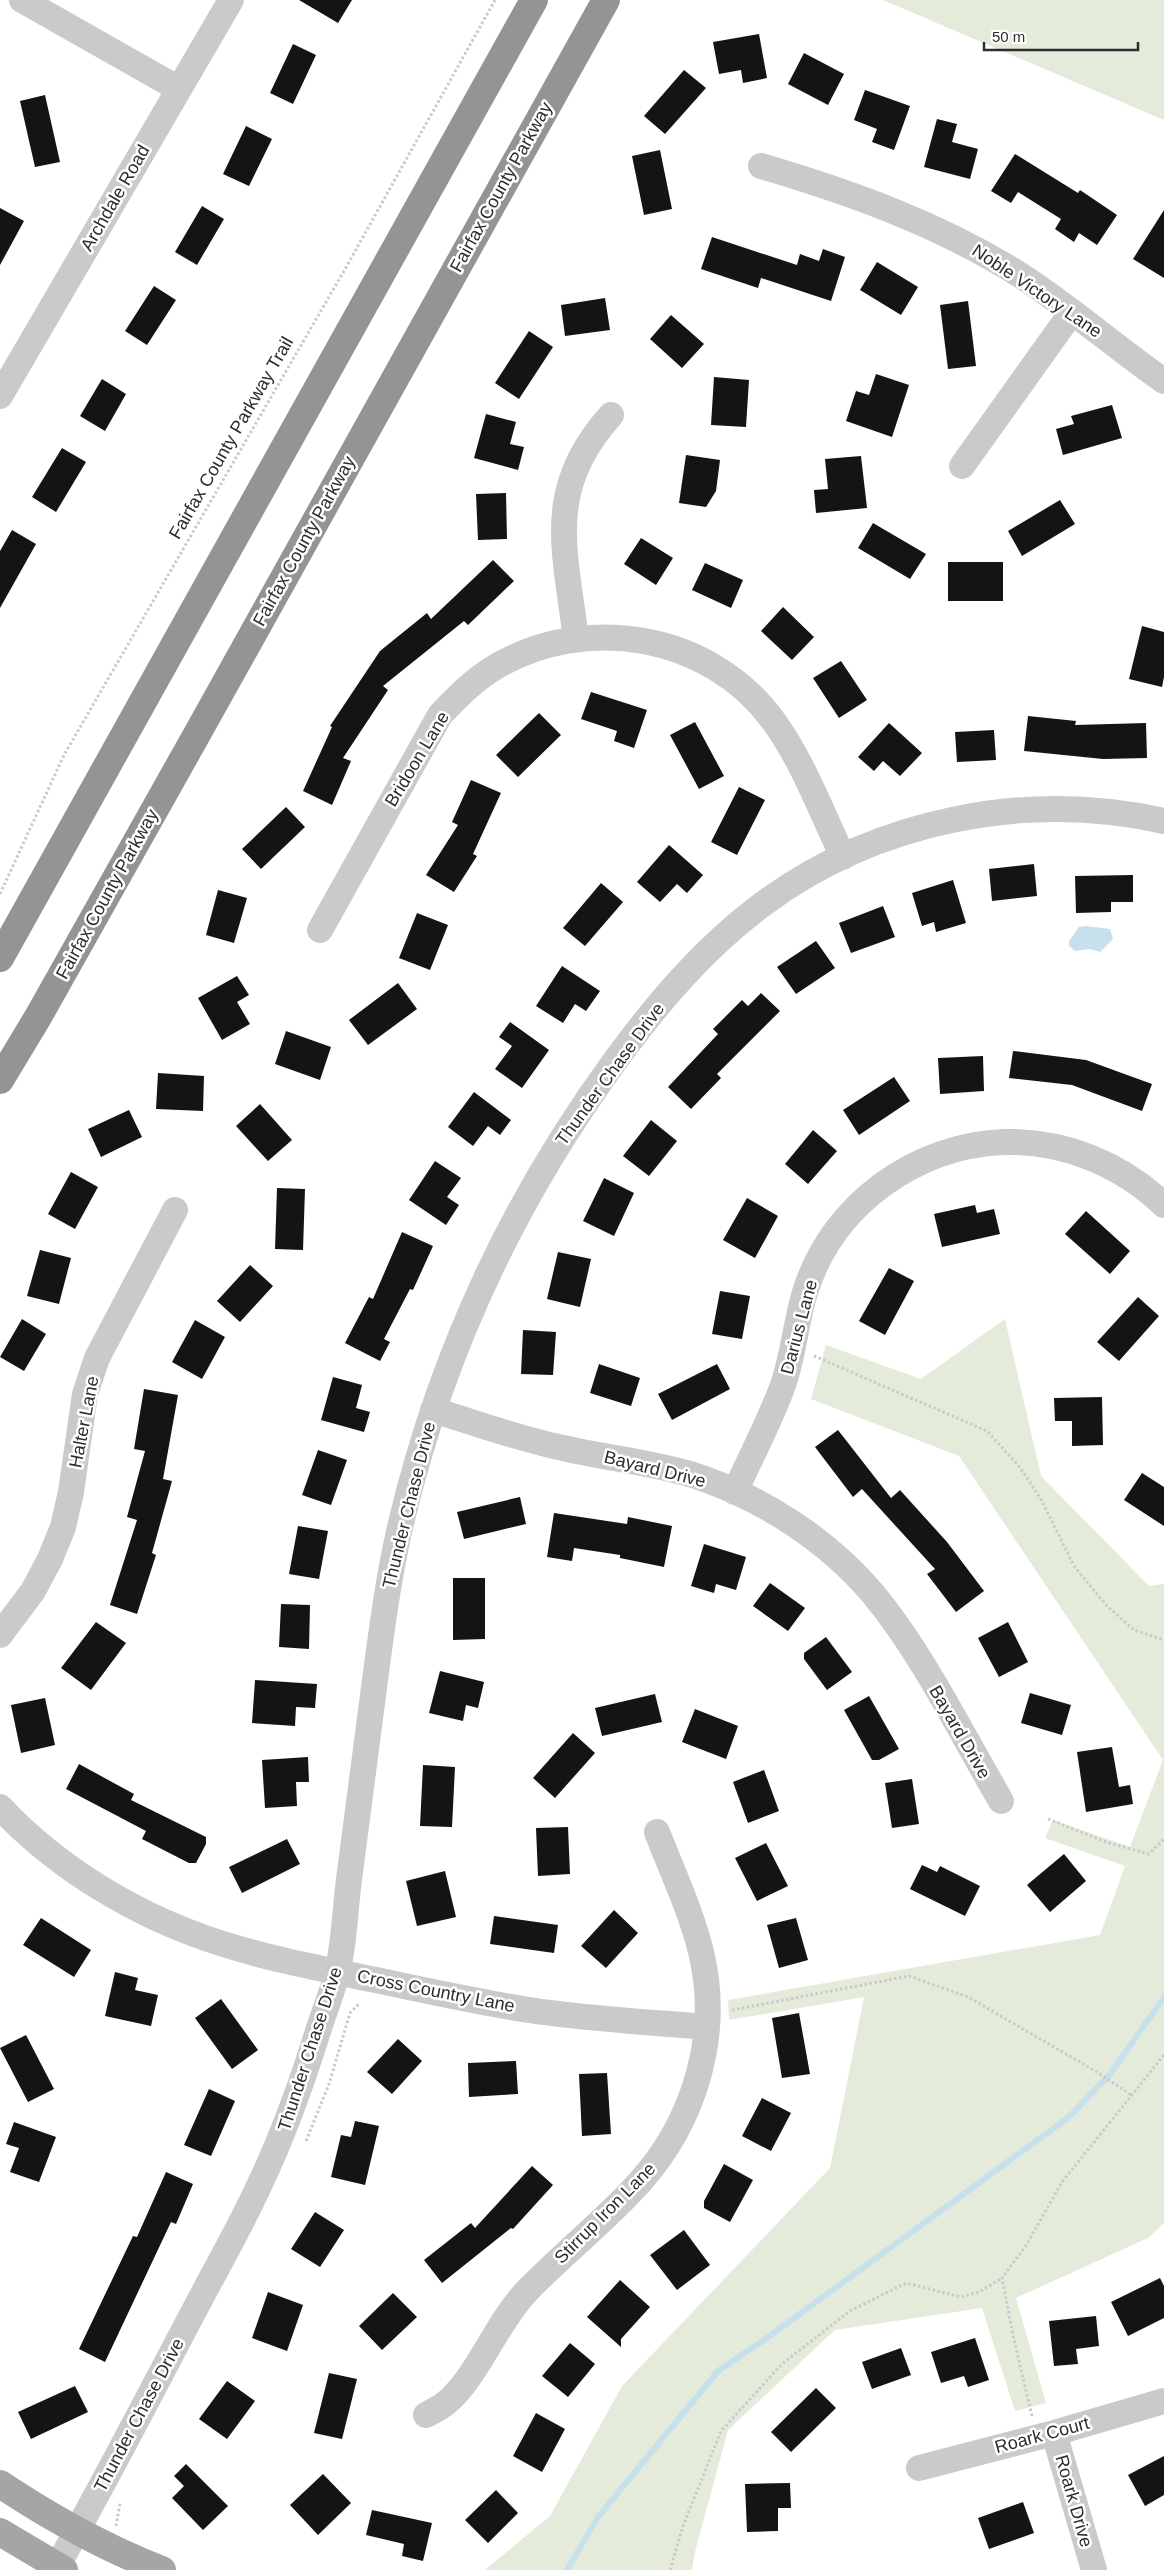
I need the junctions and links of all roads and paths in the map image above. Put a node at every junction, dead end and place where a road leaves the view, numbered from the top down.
1 (22, 0) edge
2 (231, 0) edge
3 (495, 0) edge
4 (534, 0) edge
5 (606, 0) edge
6 (179, 89) junction
7 (762, 166) dead end
8 (1072, 312) junction
9 (1164, 380) edge
10 (0, 396) edge
11 (610, 415) dead end
12 (962, 466) dead end
13 (576, 639) junction
14 (1164, 822) edge
15 (843, 857) junction
16 (0, 894) edge
17 (320, 930) dead end
18 (0, 958) edge
19 (0, 1080) edge
20 (1164, 1205) edge
21 (175, 1210) dead end
22 (793, 1348) junction
23 (432, 1410) junction
24 (735, 1492) junction
25 (0, 1635) edge
26 (1164, 1640) edge
27 (1001, 1801) dead end
28 (0, 1807) edge
29 (1048, 1818) dead end
30 (657, 1832) dead end
31 (1164, 1838) edge
32 (338, 1972) junction
33 (732, 2010) dead end
34 (707, 2027) junction
35 (1164, 2055) edge
36 (1132, 2095) junction
37 (1002, 2278) junction
38 (1164, 2401) edge
39 (426, 2415) dead end
40 (1032, 2416) dead end
41 (1054, 2433) junction
42 (919, 2468) dead end
43 (0, 2484) edge
44 (78, 2531) junction
45 (0, 2532) edge
46 (59, 2569) edge
47 (162, 2570) edge
48 (670, 2570) edge
49 (1094, 2570) edge

1 - 6 street
2 - 6 street, Archdale Road
3 - 16 path, Fairfax County Parkway Trail
4 - 18 highway
5 - 19 highway, Fairfax County Parkway
6 - 10 street, Archdale Road
7 - 8 street, Noble Victory Lane
8 - 9 street, Noble Victory Lane
8 - 12 street
11 - 13 street
13 - 15 street, Bridoon Lane
13 - 17 street, Bridoon Lane
14 - 15 street, Thunder Chase Drive
15 - 23 street, Thunder Chase Drive
20 - 22 street, Darius Lane
21 - 25 street, Halter Lane
22 - 24 street, Darius Lane
22 - 26 path
23 - 24 street, Bayard Drive
23 - 32 street, Thunder Chase Drive
24 - 27 street, Bayard Drive
28 - 32 street, Cross Country Lane
29 - 31 path
30 - 34 street, Stirrup Iron Lane
32 - 34 street, Cross Country Lane
32 - 44 street, Thunder Chase Drive
33 - 36 path
34 - 39 street, Stirrup Iron Lane
35 - 36 path
36 - 37 path
37 - 40 path
37 - 48 path
38 - 41 street, Roark Court
41 - 42 street, Roark Court
41 - 49 street, Roark Drive
43 - 44 main road
44 - 46 street, Thunder Chase Drive
44 - 47 main road
45 - 46 main road

